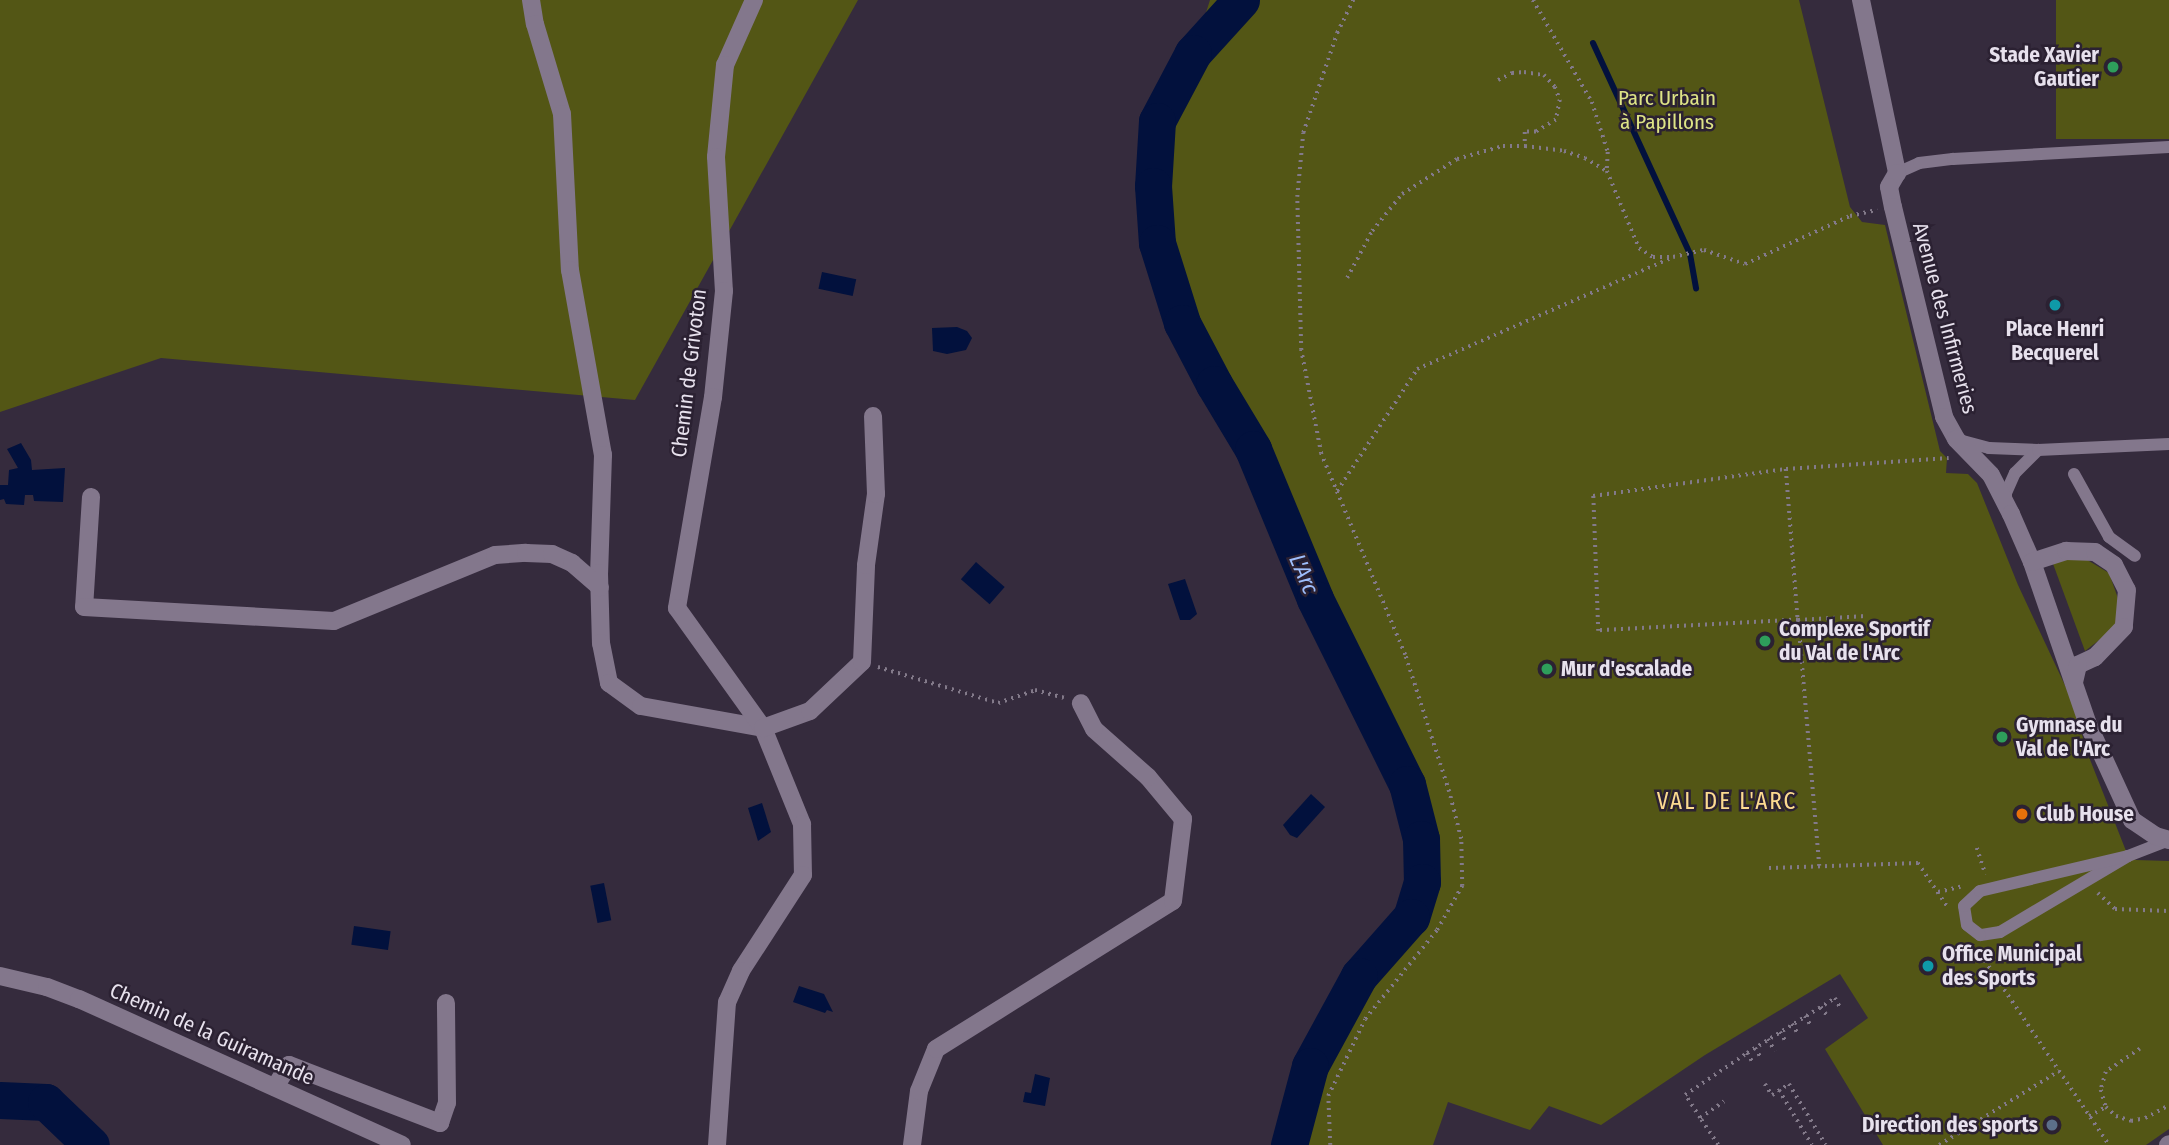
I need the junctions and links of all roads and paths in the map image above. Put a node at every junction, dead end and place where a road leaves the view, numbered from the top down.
1 (531, 0) edge
2 (754, 0) edge
3 (1353, 0) edge
4 (1533, 0) edge
5 (1861, 0) edge
6 (1498, 80) dead end
7 (1525, 146) junction
8 (2169, 147) edge
9 (1607, 171) junction
10 (1896, 173) junction
11 (1893, 207) junction
12 (1673, 257) junction
13 (1347, 278) dead end
14 (873, 416) dead end
15 (1956, 439) junction
16 (2169, 444) edge
17 (2038, 450) junction
18 (1976, 456) junction
19 (1786, 469) junction
20 (2074, 474) dead end
21 (1337, 491) junction
22 (91, 497) dead end
23 (2006, 504) junction
24 (2135, 556) dead end
25 (2032, 562) junction
26 (600, 587) junction
27 (1866, 616) dead end
28 (1798, 620) junction
29 (862, 662) junction
30 (2074, 683) junction
31 (1081, 703) joint
32 (763, 728) junction
33 (2169, 840) edge
34 (2129, 856) junction
35 (1819, 866) junction
36 (1769, 867) dead end
37 (2091, 887) dead end
38 (2169, 911) edge
39 (1952, 912) dead end
40 (1973, 943) dead end
41 (1991, 947) dead end
42 (1980, 953) junction
43 (0, 976) edge
44 (446, 1003) dead end
45 (1821, 1007) junction
46 (1841, 1009) dead end
47 (1805, 1016) junction
48 (1828, 1017) dead end
49 (1793, 1024) junction
50 (1812, 1027) dead end
51 (1780, 1032) junction
52 (1799, 1035) dead end
53 (1768, 1040) junction
54 (1787, 1043) dead end
55 (1755, 1048) junction
56 (2140, 1049) dead end
57 (1775, 1051) dead end
58 (1747, 1053) junction
59 (1762, 1059) dead end
60 (1754, 1064) dead end
61 (2059, 1071) junction
62 (1765, 1084) dead end
63 (275, 1087) junction
64 (1779, 1090) junction
65 (1724, 1101) dead end
66 (2169, 1105) edge
67 (2106, 1107) junction
68 (2089, 1116) junction
69 (1700, 1118) junction
70 (402, 1145) edge
71 (717, 1145) edge
72 (912, 1145) edge
73 (1330, 1145) edge
74 (1718, 1145) edge
75 (1812, 1145) edge
76 (1826, 1145) edge
77 (1939, 1145) edge
78 (2109, 1145) edge

1 - 26 street
2 - 32 street, Chemin de Grivoton
3 - 21 path
4 - 9 path
5 - 10 street, Avenue des Infirmeries
6 - 7 path
7 - 9 path
7 - 13 path
8 - 10 lane
9 - 12 path
10 - 11 street, Avenue des Infirmeries
11 - 12 path
11 - 15 street, Avenue des Infirmeries
12 - 21 path
14 - 29 street
15 - 17 lane
15 - 18 street, Avenue des Infirmeries
16 - 17 lane
17 - 23 lane
18 - 19 path
18 - 23 street, Avenue des Infirmeries
19 - 28 path
19 - 28 path
20 - 24 lane
21 - 73 path
22 - 26 street
23 - 25 street, Avenue des Infirmeries
25 - 30 street, Avenue des Infirmeries
25 - 30 street
26 - 32 street
27 - 28 path
28 - 35 path
29 - 31 path
29 - 32 street
30 - 33 street, Avenue des Infirmeries
31 - 72 street
32 - 71 street, Chemin de Grivoton
33 - 34 lane
34 - 34 lane
35 - 36 path
35 - 39 path
37 - 38 path
40 - 42 path
41 - 42 path
42 - 61 path
43 - 63 street, Chemin de la Guiramande
44 - 63 street
45 - 46 path
45 - 47 path
45 - 48 path
47 - 49 path
47 - 50 path
49 - 51 path
49 - 52 path
51 - 53 path
51 - 54 path
53 - 55 path
53 - 57 path
55 - 58 path
55 - 59 path
56 - 67 path
58 - 60 path
58 - 69 path
61 - 68 path
61 - 77 path
62 - 64 path
63 - 70 street, Chemin de la Guiramande
64 - 75 path
64 - 76 path
65 - 69 path
66 - 67 path
67 - 68 path
68 - 78 path
69 - 74 path

